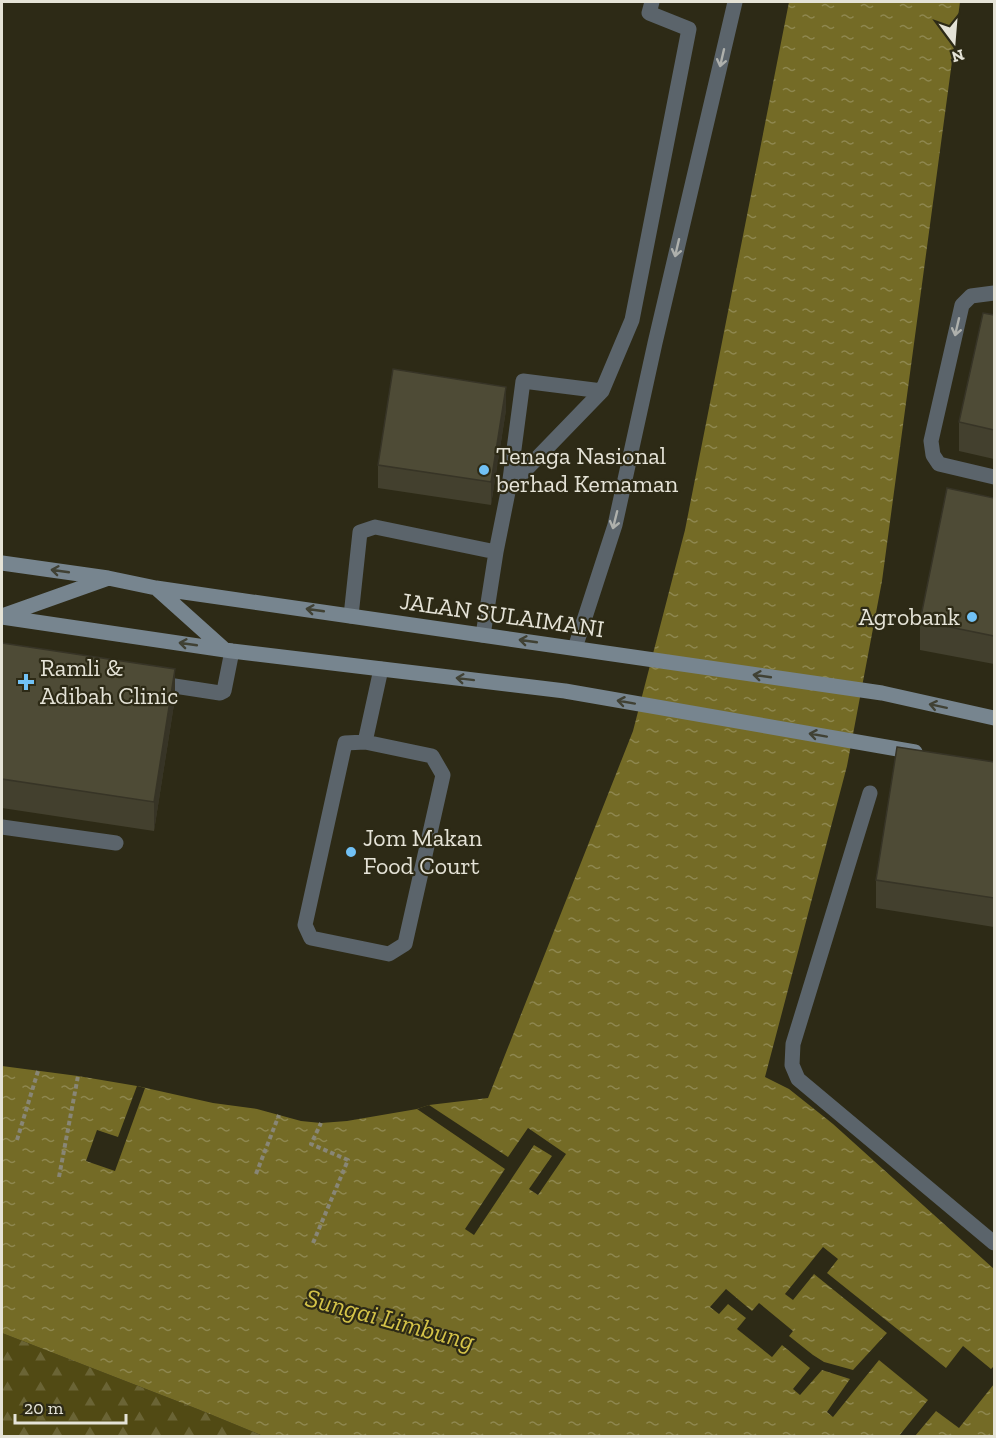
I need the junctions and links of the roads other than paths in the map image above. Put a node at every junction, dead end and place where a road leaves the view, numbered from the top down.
1 (652, 2) edge
2 (735, 2) edge
3 (994, 293) edge
4 (602, 391) junction
5 (994, 477) edge
6 (509, 487) junction
7 (496, 552) junction
8 (2, 563) edge
9 (108, 578) junction
10 (156, 588) junction
11 (351, 616) junction
12 (2, 617) edge
13 (483, 635) junction
14 (581, 649) junction
15 (228, 650) junction
16 (381, 669) junction
17 (139, 680) edge
18 (994, 718) edge
19 (365, 742) junction
20 (928, 754) edge
21 (870, 793) dead end
22 (2, 827) edge
23 (116, 843) dead end
24 (994, 1243) edge

1 - 4 street
2 -> 14 street
3 -> 5 street
4 - 6 street
4 - 6 street
6 - 7 street
7 - 11 street
7 - 13 street
9 -> 8 main road, JALAN SULAIMANI
9 - 10 main road, JALAN SULAIMANI
9 - 12 main road
11 -> 10 main road, JALAN SULAIMANI
10 - 15 main road
11 - 13 main road, JALAN SULAIMANI
15 -> 12 main road
14 -> 13 main road, JALAN SULAIMANI
18 -> 14 main road, JALAN SULAIMANI
15 - 16 main road
15 - 17 street
16 - 19 street
20 -> 16 main road
19 - 19 street
21 - 24 street
22 - 23 street

